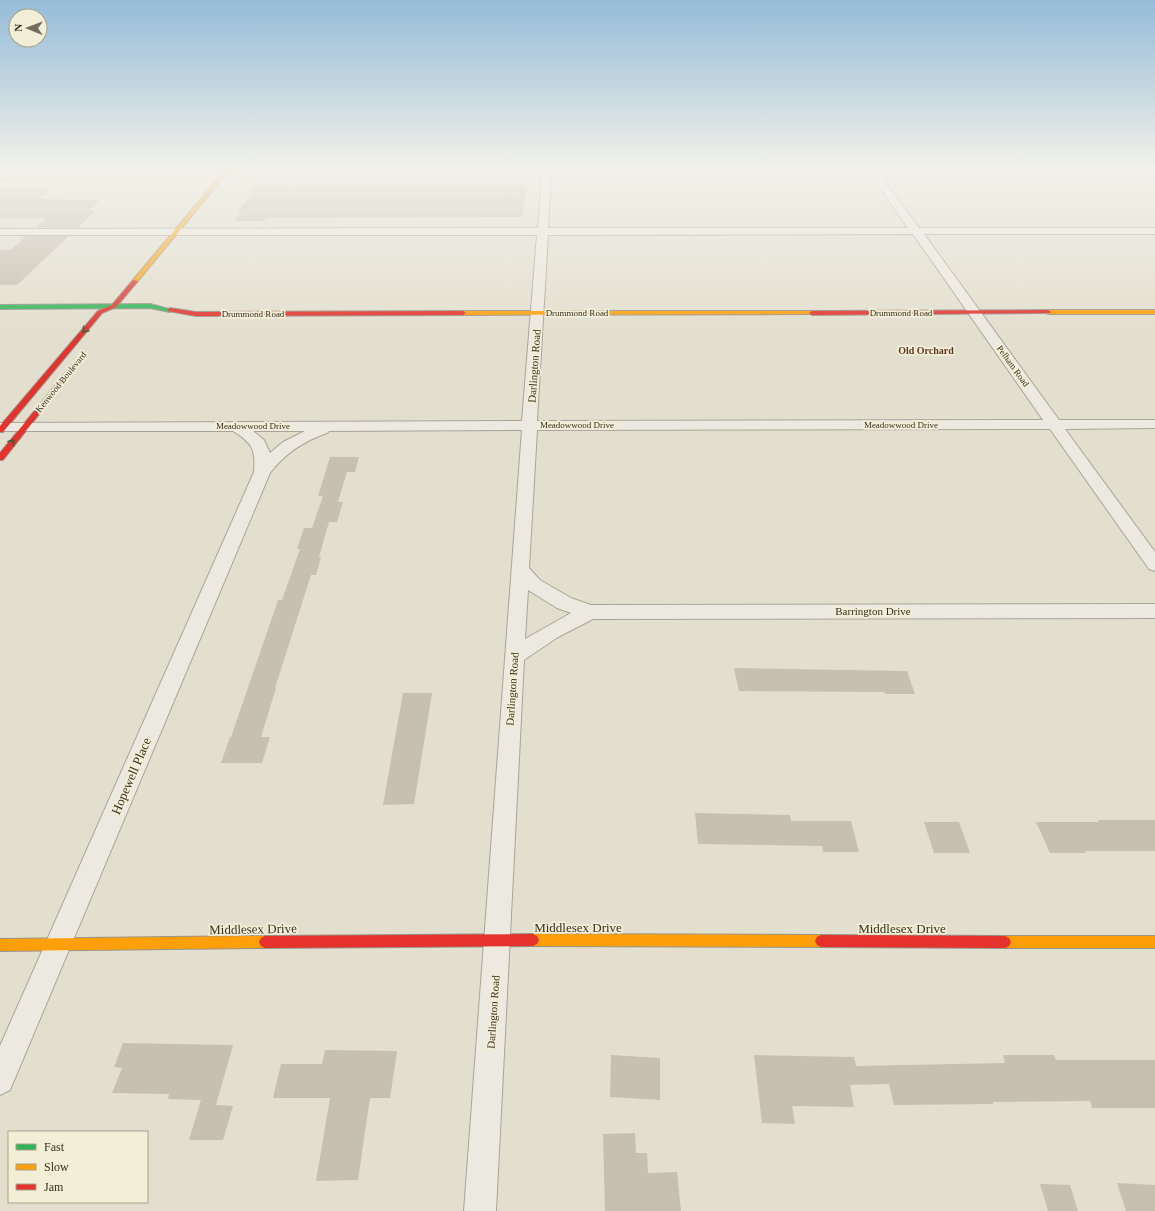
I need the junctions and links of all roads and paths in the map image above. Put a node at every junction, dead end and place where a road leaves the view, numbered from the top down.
1 (181, 224) edge
2 (544, 224) edge
3 (911, 224) edge
4 (175, 231) junction
5 (916, 231) junction
6 (1155, 231) edge
7 (0, 232) edge
8 (543, 232) junction
9 (0, 307) edge
10 (115, 310) junction
11 (974, 312) junction
12 (1155, 312) edge
13 (538, 313) junction
14 (82, 356) dead end
15 (1055, 424) junction
16 (1155, 424) edge
17 (530, 425) junction
18 (235, 426) junction
19 (335, 426) junction
20 (24, 427) junction
21 (1, 428) edge
22 (0, 458) edge
23 (262, 472) junction
24 (1155, 565) edge
25 (521, 571) junction
26 (1155, 611) edge
27 (591, 612) junction
28 (514, 657) junction
29 (497, 940) junction
30 (1155, 942) edge
31 (58, 944) junction
32 (0, 945) edge
33 (0, 1080) edge
34 (480, 1211) edge

1 - 4 street, Kenwood Boulevard
2 - 8 street, Darlington Road
3 - 5 street, Pelham Road
4 - 7 street
4 - 8 street
4 - 10 street, Kenwood Boulevard
5 - 6 street
5 - 8 street
5 - 11 street, Pelham Road
8 - 13 street, Darlington Road
9 - 10 street, Drummond Road
10 - 13 street, Drummond Road
10 -> 21 street, Kenwood Boulevard
11 - 12 street, Drummond Road
11 - 13 street, Drummond Road
11 - 15 street, Pelham Road
13 - 17 street, Darlington Road
14 - 20 street, Kenwood Boulevard
15 - 16 street, Meadowwood Drive
15 - 17 street, Meadowwood Drive
15 - 24 street, Pelham Road
17 - 19 street, Meadowwood Drive
17 - 25 street, Darlington Road
18 - 19 street, Meadowwood Drive
18 - 20 street, Meadowwood Drive
18 - 23 street, Hopewell Place
19 - 23 street, Hopewell Place
20 - 21 street, Meadowwood Drive
22 -> 20 street, Kenwood Boulevard
23 - 31 street, Hopewell Place
25 - 27 street, Barrington Drive
25 - 28 street, Darlington Road
26 - 27 street, Barrington Drive
27 - 28 street, Barrington Drive
28 - 29 street, Darlington Road
29 - 30 street, Middlesex Drive
29 - 31 street, Middlesex Drive
29 - 34 street, Darlington Road
31 - 32 street, Middlesex Drive
31 - 33 street, Hopewell Place

